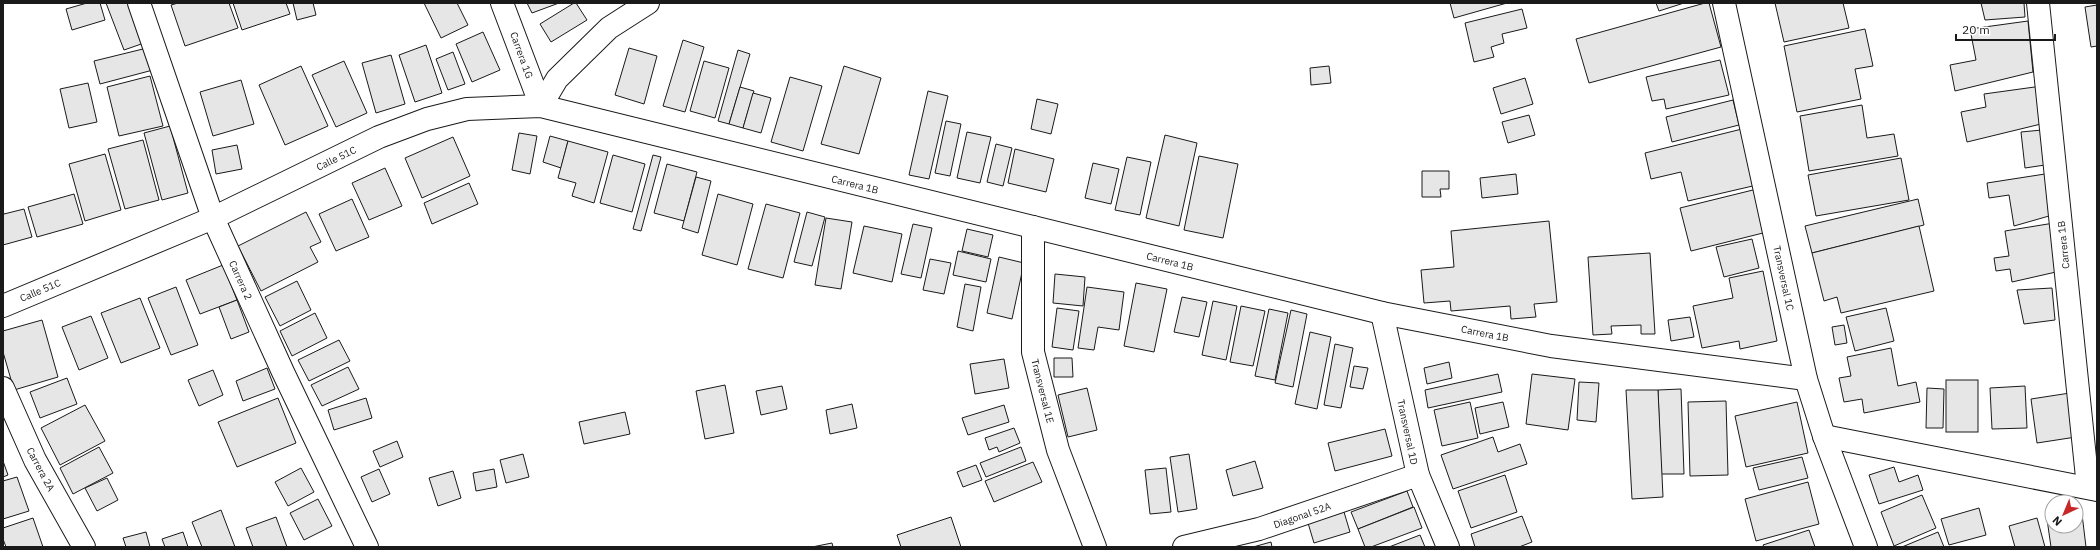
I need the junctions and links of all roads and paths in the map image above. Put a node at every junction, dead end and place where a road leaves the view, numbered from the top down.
1 (139, 3) edge
2 (502, 3) edge
3 (648, 3) edge
4 (1724, 3) edge
5 (2038, 3) edge
6 (541, 106) junction
7 (213, 218) junction
8 (1033, 228) junction
9 (3, 306) edge
10 (1382, 313) junction
11 (1806, 380) junction
12 (3, 388) edge
13 (1824, 436) junction
14 (1418, 475) junction
15 (2093, 489) edge
16 (84, 547) edge
17 (367, 547) edge
18 (1095, 547) edge
19 (1184, 547) edge
20 (1448, 547) edge
21 (1866, 547) edge

1 - 7 street, Carrera 2
2 - 6 street, Carrera 1G
3 - 6 street
4 - 11 street, Transversal 1C
5 - 15 street, Carrera 1B
6 - 7 street, Calle 51C
6 - 8 street, Carrera 1B
7 - 9 street, Calle 51C
7 - 17 street, Carrera 2
8 - 10 street, Carrera 1B
8 - 18 street, Transversal 1E
10 - 11 street, Carrera 1B
10 - 14 street, Transversal 1D
11 - 13 street, Transversal 1C
12 - 16 street, Carrera 2A
13 - 15 street, Carrera 1B
13 - 21 street, Transversal 1C
14 - 19 street, Diagonal 52A
14 - 20 street, Transversal 1D

